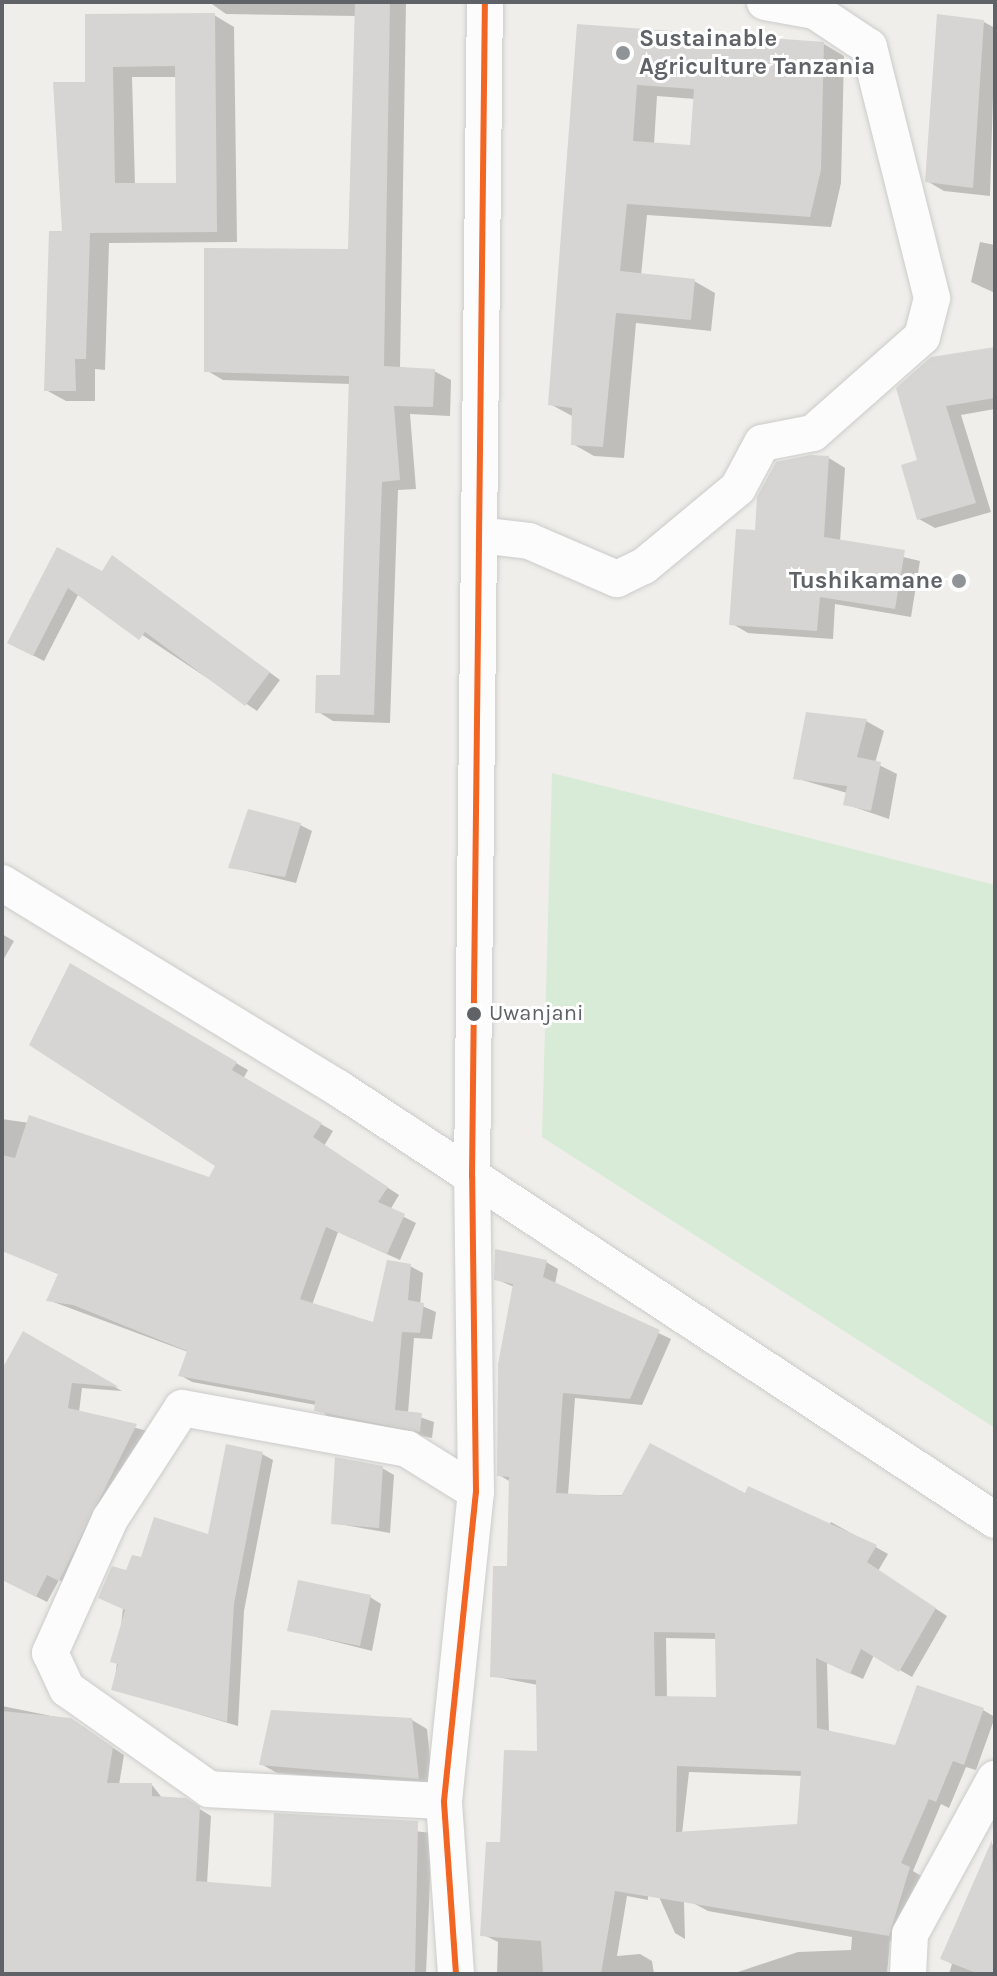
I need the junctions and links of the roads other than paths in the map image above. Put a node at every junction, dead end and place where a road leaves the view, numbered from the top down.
1 (485, 2) edge
2 (765, 2) edge
3 (479, 535) junction
4 (2, 883) edge
5 (472, 1176) junction
6 (476, 1492) junction
7 (995, 1520) edge
8 (995, 1779) edge
9 (444, 1801) junction
10 (456, 1974) edge
11 (908, 1974) edge

1 - 3 street
2 - 3 street
3 - 5 street
4 - 5 street
5 - 6 street
5 - 7 street
6 - 9 street
6 - 9 street
8 - 11 street
9 - 10 street

